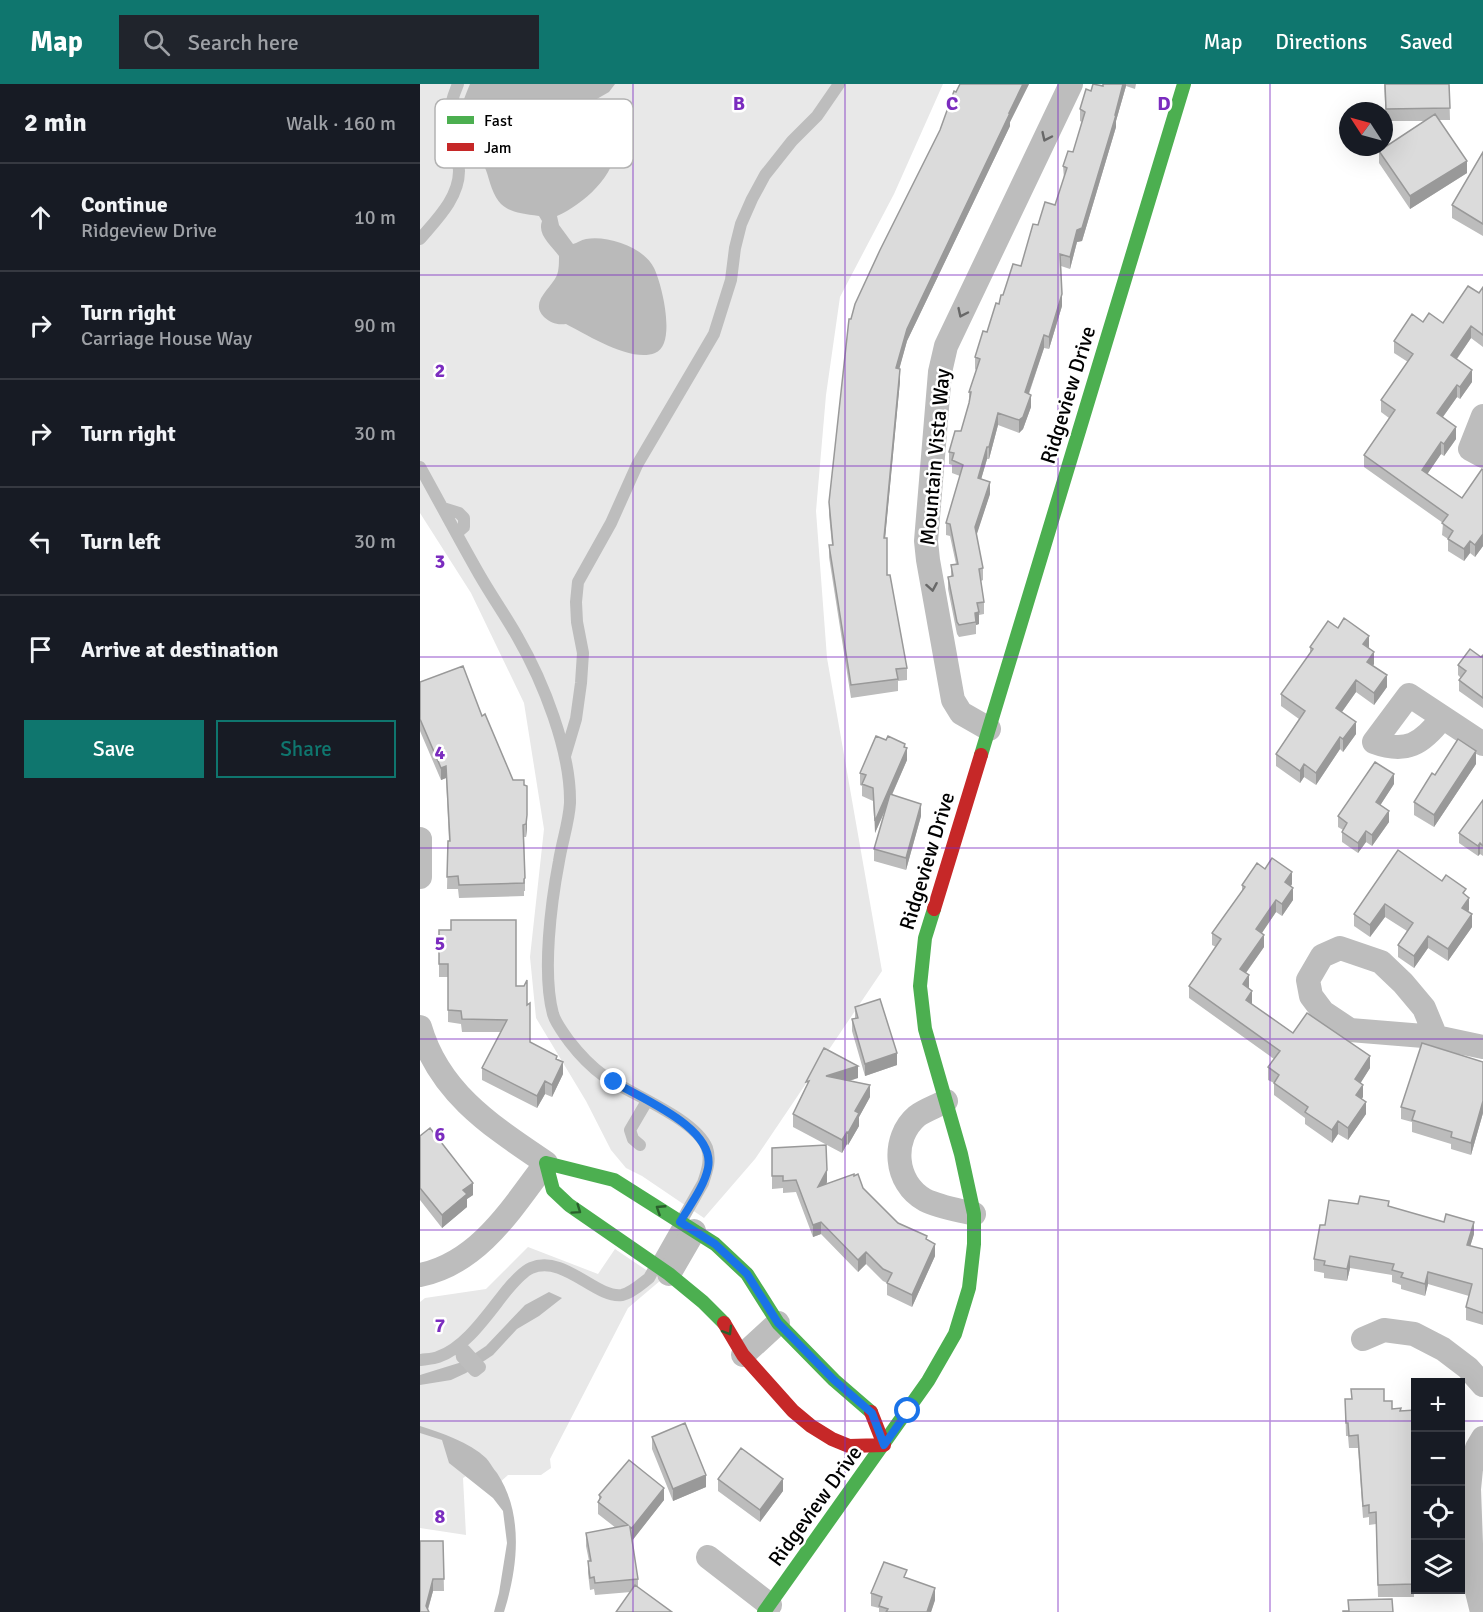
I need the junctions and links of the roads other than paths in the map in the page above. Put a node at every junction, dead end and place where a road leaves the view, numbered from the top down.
1 (458, 84) edge
2 (839, 84) edge
3 (1071, 84) edge
4 (1184, 84) edge
5 (453, 99) edge
6 (458, 168) edge
7 (420, 239) edge
8 (1483, 416) edge
9 (1483, 456) edge
10 (420, 467) edge
11 (1442, 718) dead end
12 (989, 729) junction
13 (1483, 744) edge
14 (565, 756) junction
15 (420, 839) edge
16 (420, 877) edge
17 (420, 1027) edge
18 (1436, 1037) junction
19 (1483, 1047) edge
20 (647, 1101) junction
21 (946, 1101) junction
22 (640, 1145) dead end
23 (546, 1163) junction
24 (974, 1214) junction
25 (687, 1226) junction
26 (663, 1269) junction
27 (420, 1275) edge
28 (778, 1323) junction
29 (1363, 1339) dead end
30 (743, 1355) junction
31 (420, 1360) edge
32 (1483, 1385) edge
33 (1483, 1438) edge
34 (884, 1445) junction
35 (708, 1557) dead end
36 (767, 1608) edge
37 (1482, 1612) edge

1 - 5 lane
2 - 14 lane
3 -> 12 street, Mountain Vista Way
4 - 12 street, Ridgeview Drive
6 - 7 lane
8 - 9 street
10 - 14 lane
11 - 13 street
12 - 21 street, Ridgeview Drive
14 - 20 lane
15 - 16 street
17 - 23 street
18 - 18 street
18 - 19 street
20 - 22 lane
20 - 25 lane
21 - 24 street, Ridgeview Drive
21 - 24 street
25 -> 23 street
23 -> 26 street
23 - 27 street
24 - 34 street, Ridgeview Drive
25 - 26 street
25 - 28 street
26 -> 30 street
26 - 31 lane
28 - 30 street
28 - 34 street
29 - 32 street
30 - 34 street
33 - 37 street
34 - 36 street, Ridgeview Drive
35 - 36 street

